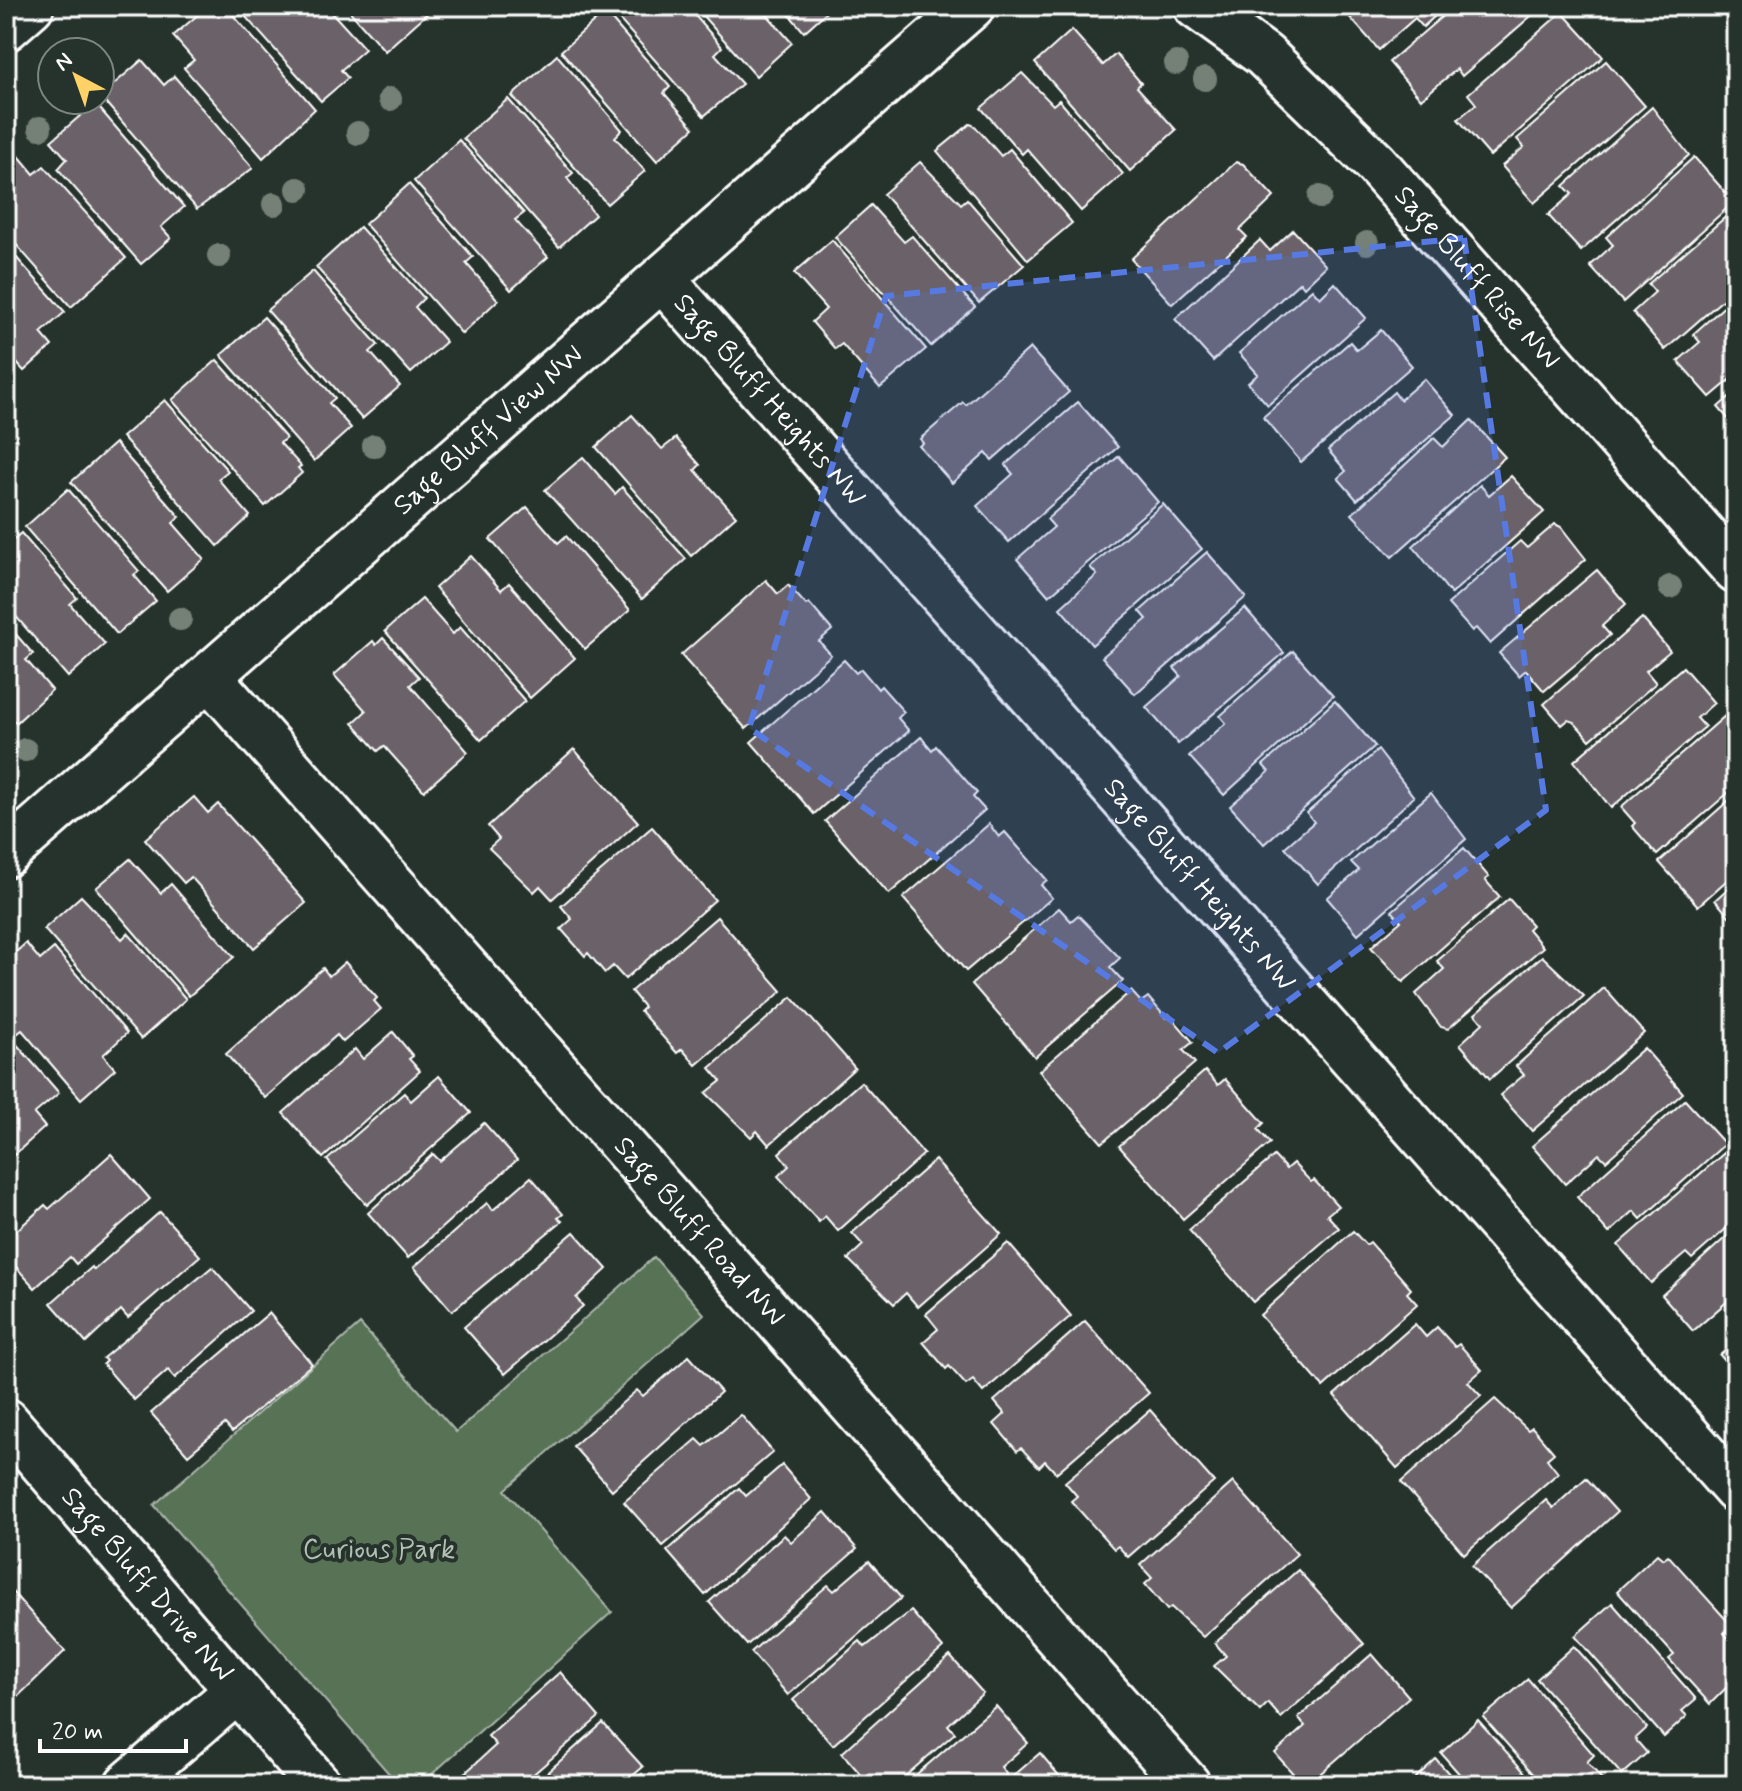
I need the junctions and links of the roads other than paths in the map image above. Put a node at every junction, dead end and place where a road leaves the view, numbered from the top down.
1 (31, 6) edge
2 (972, 6) edge
3 (1196, 6) edge
4 (6, 28) edge
5 (662, 279) junction
6 (1736, 571) edge
7 (209, 677) junction
8 (6, 854) edge
9 (6, 1421) edge
10 (1736, 1490) edge
11 (236, 1692) junction
12 (127, 1785) edge
13 (319, 1785) edge
14 (1188, 1785) edge

1 - 4 street
2 - 5 street, Sage Bluff View NW
3 - 6 street, Sage Bluff Rise NW
5 - 7 street, Sage Bluff View NW
5 - 10 street, Sage Bluff Heights NW
7 - 8 street, Sage Bluff View NW
7 - 14 street, Sage Bluff Road NW
9 - 11 street, Sage Bluff Drive NW
11 - 12 street
11 - 13 street, Sage Bluff Drive NW

